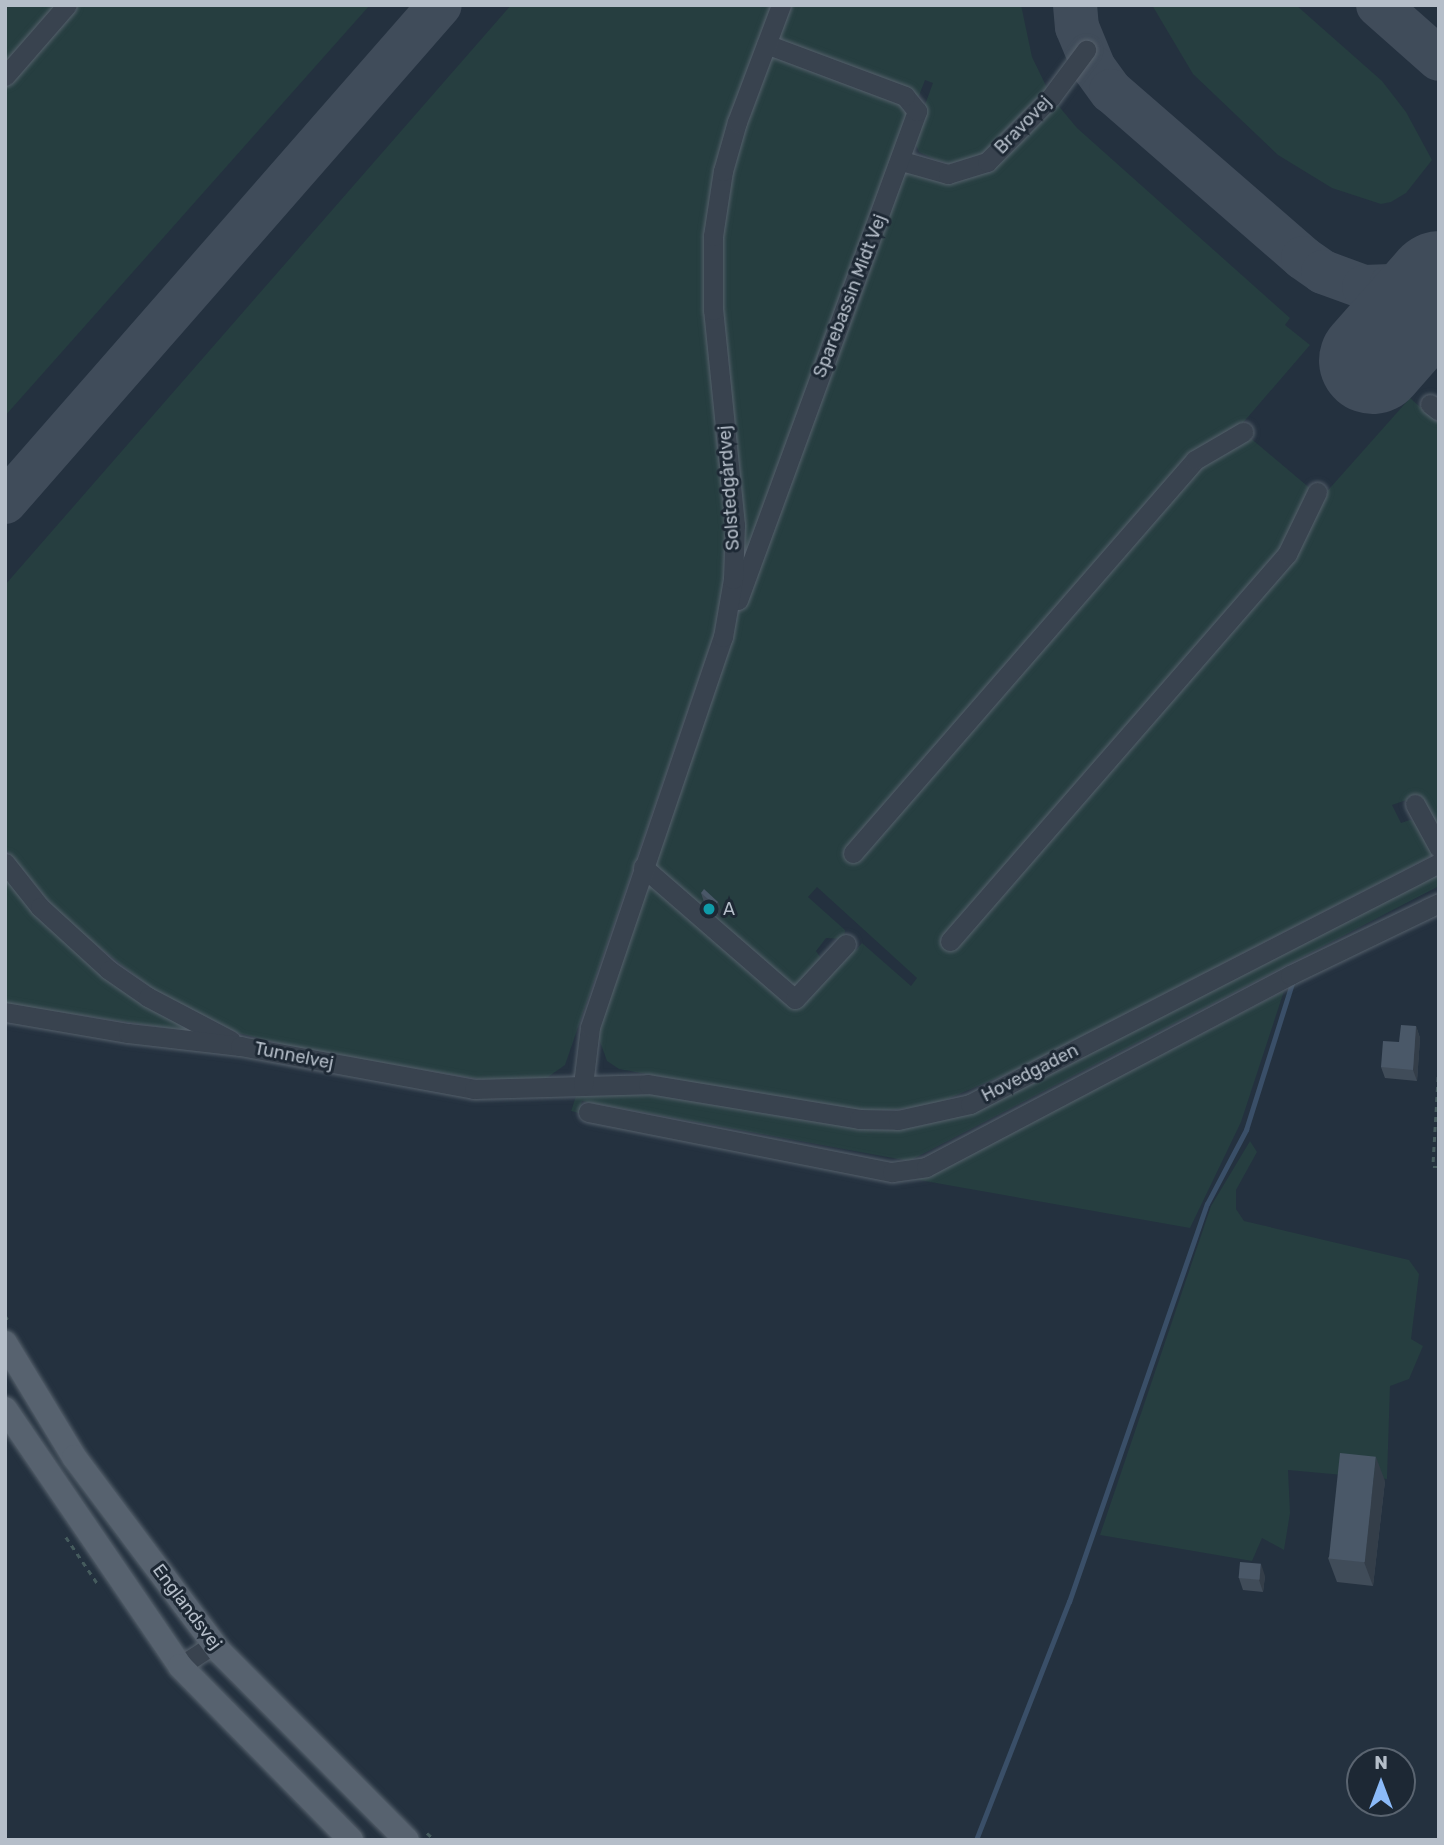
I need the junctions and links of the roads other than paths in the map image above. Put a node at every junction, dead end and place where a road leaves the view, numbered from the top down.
1 (67, 5) edge
2 (781, 5) edge
3 (766, 44) junction
4 (1086, 50) dead end
5 (5, 76) edge
6 (902, 161) junction
7 (1243, 432) dead end
8 (1317, 492) dead end
9 (723, 637) junction
10 (1415, 804) dead end
11 (1439, 848) edge
12 (853, 853) dead end
13 (5, 863) edge
14 (1439, 863) edge
15 (643, 867) junction
16 (1439, 903) edge
17 (950, 941) dead end
18 (846, 944) dead end
19 (5, 1012) edge
20 (240, 1045) junction
21 (583, 1085) junction
22 (588, 1112) dead end
23 (5, 1343) edge
24 (5, 1409) edge
25 (214, 1644) junction
26 (180, 1666) junction
27 (351, 1840) edge
28 (407, 1840) edge

1 - 5 lane
2 - 3 lane, Solstedgårdvej
3 - 6 lane, Sparebassin Midt Vej
3 - 9 lane, Solstedgårdvej
4 - 6 lane, Bravovej
6 - 9 lane, Sparebassin Midt Vej
7 - 12 lane
8 - 17 lane
9 - 15 lane, Solstedgårdvej
10 - 11 lane
13 - 20 lane
14 - 21 lane, Hovedgaden
15 - 18 lane
15 - 21 lane, Solstedgårdvej
16 - 22 lane
19 - 20 lane, Tunnelvej
20 - 21 lane, Tunnelvej
23 - 25 main road, Englandsvej
24 - 26 main road
25 - 26 lane
25 - 28 main road, Englandsvej
26 - 27 main road

